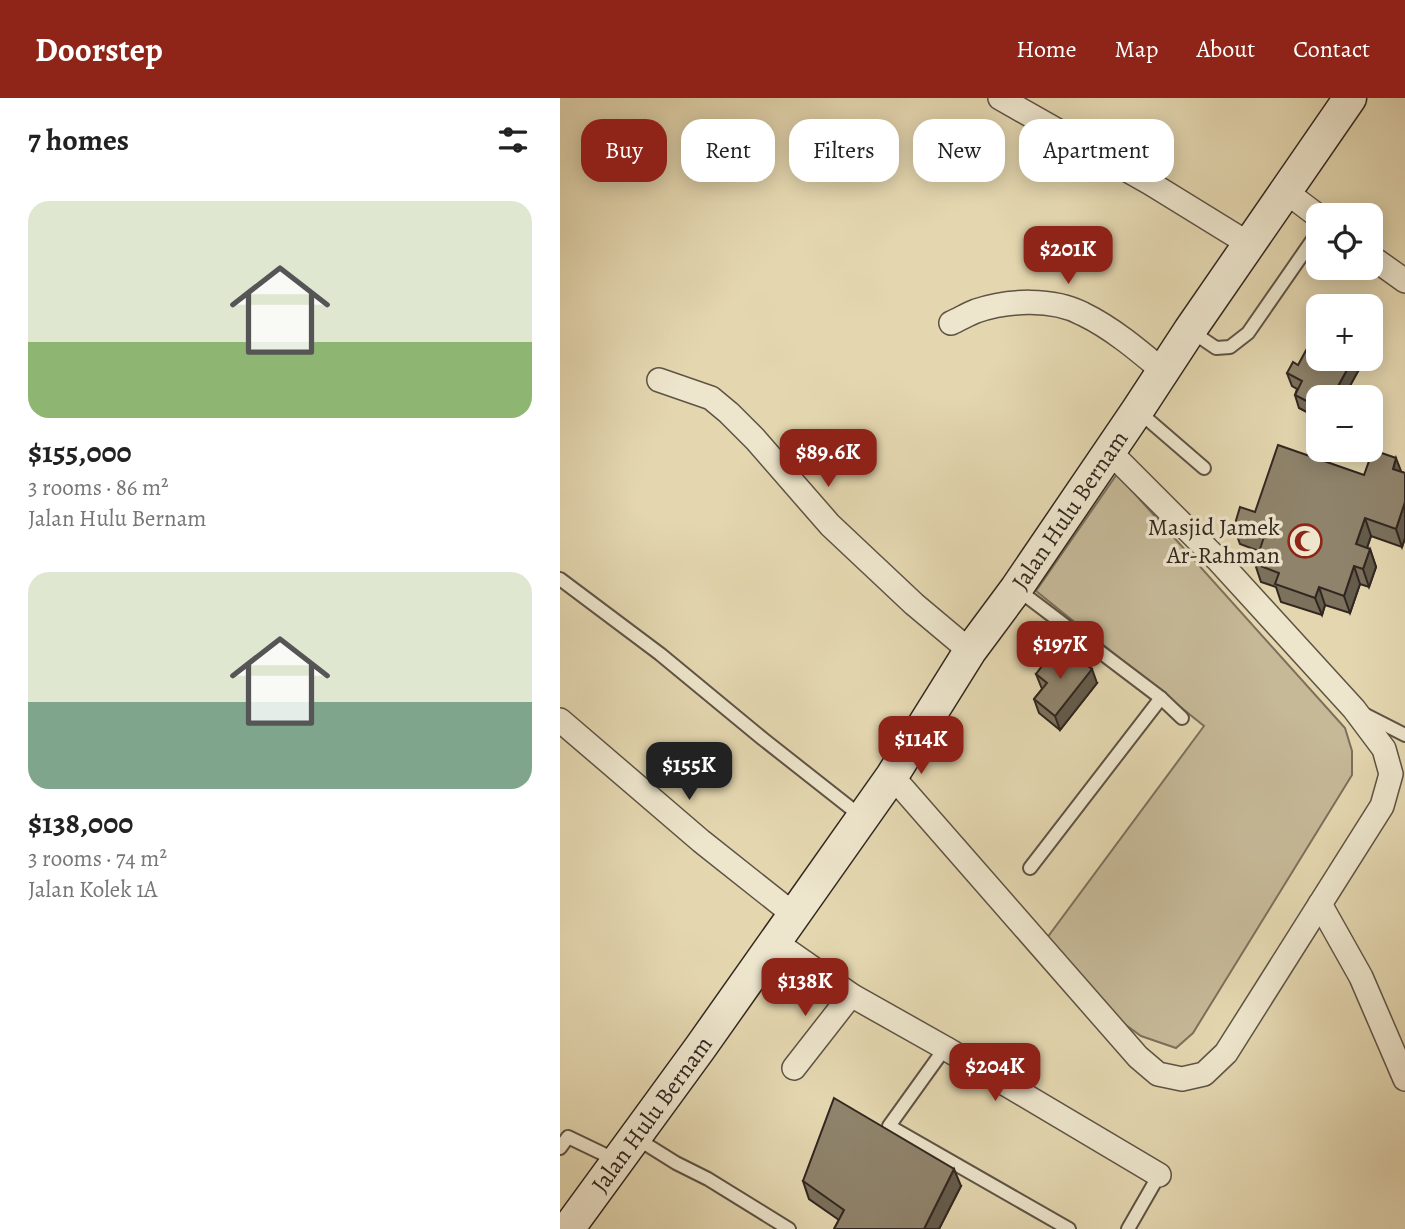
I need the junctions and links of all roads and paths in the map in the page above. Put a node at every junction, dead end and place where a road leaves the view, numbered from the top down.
1 (1000, 98) edge
2 (1350, 98) edge
3 (1285, 191) junction
4 (1306, 207) edge
5 (1249, 244) junction
6 (1306, 249) edge
7 (1383, 265) edge
8 (1405, 281) edge
9 (951, 323) dead end
10 (1190, 330) junction
11 (1163, 371) junction
12 (659, 380) dead end
13 (1137, 411) junction
14 (1109, 451) junction
15 (1204, 468) dead end
16 (560, 579) edge
17 (1016, 589) junction
18 (970, 651) junction
19 (1161, 698) junction
20 (1354, 709) junction
21 (1182, 718) dead end
22 (560, 720) edge
23 (1405, 735) edge
24 (892, 776) junction
25 (863, 817) junction
26 (1030, 868) dead end
27 (1320, 904) junction
28 (793, 914) junction
29 (775, 942) junction
30 (850, 995) junction
31 (945, 1048) junction
32 (794, 1068) dead end
33 (1405, 1079) edge
34 (560, 1148) edge
35 (627, 1149) junction
36 (1159, 1175) joint
37 (568, 1229) edge
38 (789, 1229) edge
39 (1069, 1229) edge
40 (1128, 1229) edge

1 - 5 street
2 - 3 main road, Jalan Hulu Bernam
3 - 4 street
3 - 5 main road, Jalan Hulu Bernam
5 - 10 main road, Jalan Hulu Bernam
6 - 10 lane
7 - 8 street
9 - 11 street
10 - 11 main road, Jalan Hulu Bernam
11 - 13 main road, Jalan Hulu Bernam
12 - 18 street
13 - 14 main road, Jalan Hulu Bernam
13 - 15 lane
14 - 17 main road, Jalan Hulu Bernam
14 - 20 street
16 - 25 lane
17 - 18 main road, Jalan Hulu Bernam
17 - 19 lane
18 - 24 main road, Jalan Hulu Bernam
19 - 21 lane
19 - 26 lane
20 - 23 lane
20 - 27 street
22 - 28 street
24 - 25 main road, Jalan Hulu Bernam
24 - 27 street
25 - 28 main road, Jalan Hulu Bernam
27 - 33 street
28 - 29 main road, Jalan Hulu Bernam
29 - 30 street
29 - 35 main road, Jalan Hulu Bernam
30 - 31 street
30 - 32 street
31 - 36 street
31 - 39 lane
34 - 35 lane
35 - 37 main road, Jalan Hulu Bernam
35 - 38 lane
36 - 40 lane

